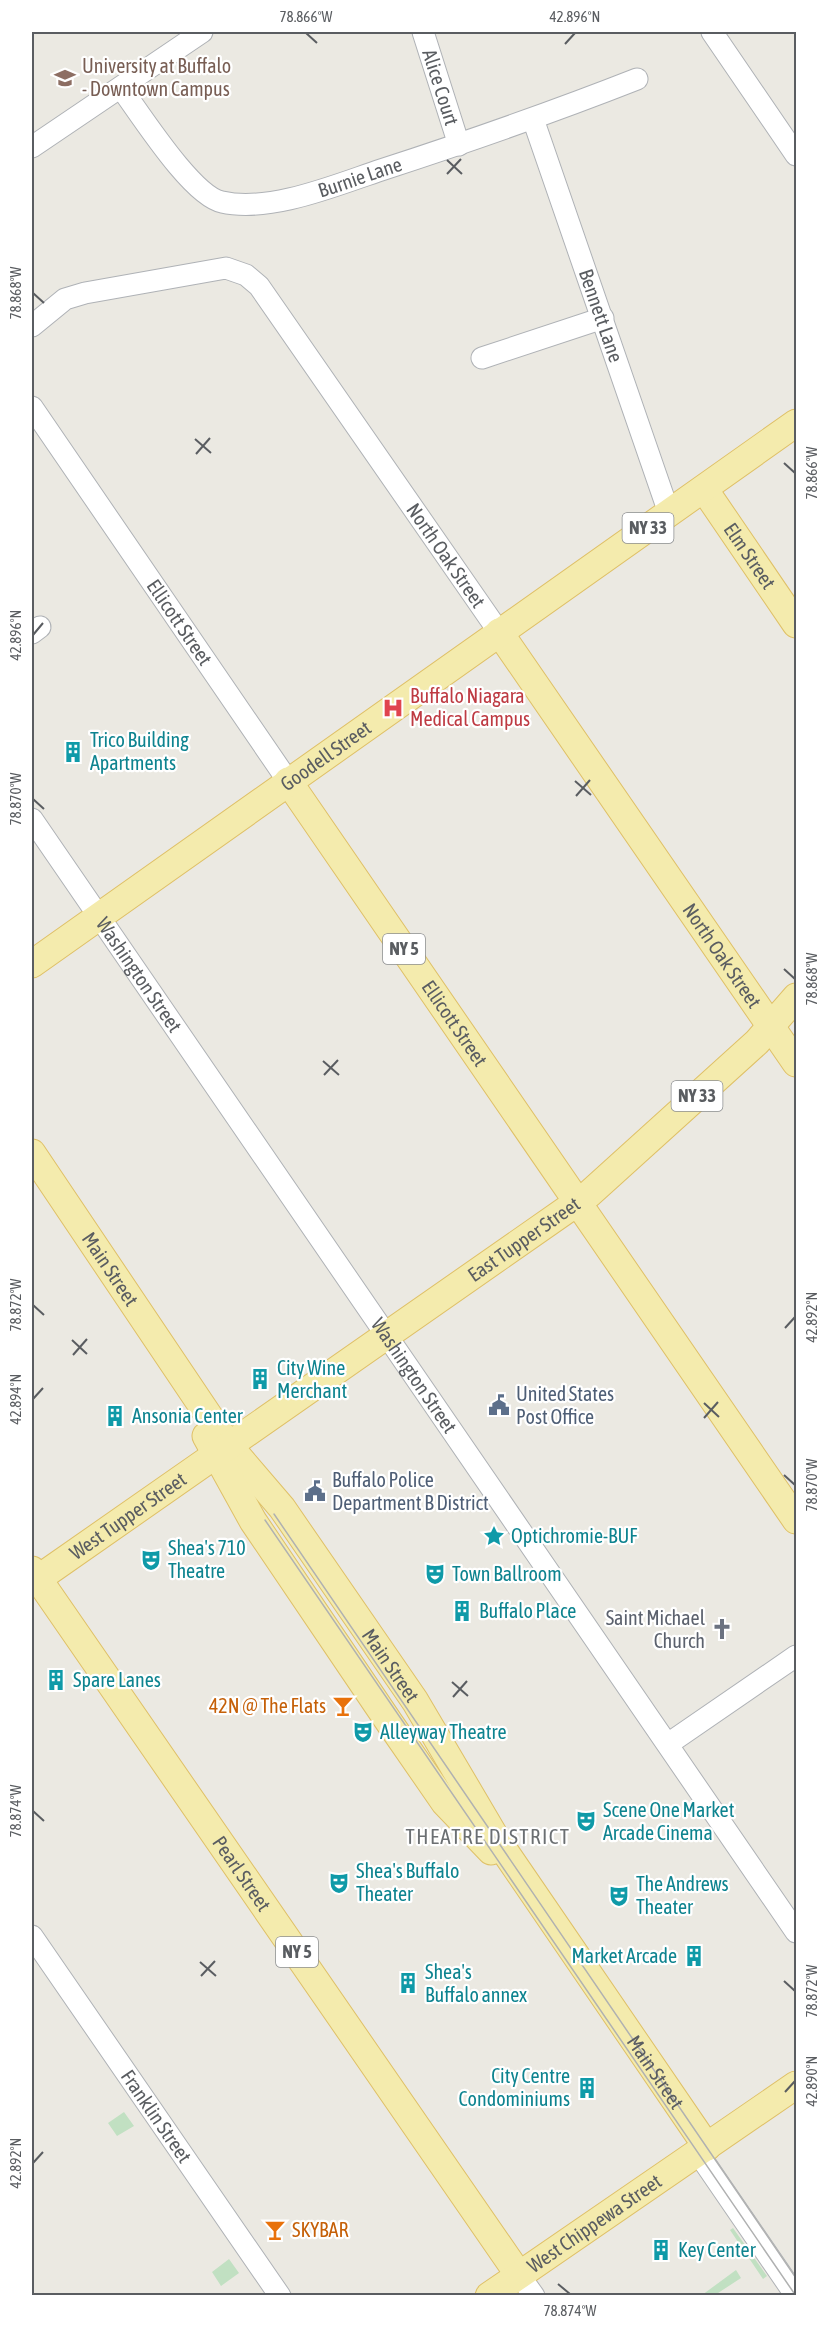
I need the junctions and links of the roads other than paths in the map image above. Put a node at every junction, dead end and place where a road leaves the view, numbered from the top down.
1 (202, 32) edge
2 (423, 32) edge
3 (712, 32) edge
4 (638, 79) dead end
5 (121, 88) junction
6 (533, 119) junction
7 (459, 145) junction
8 (32, 147) edge
9 (796, 155) edge
10 (603, 318) junction
11 (32, 326) edge
12 (482, 358) dead end
13 (32, 407) edge
14 (796, 423) edge
15 (704, 489) junction
16 (669, 513) junction
17 (796, 624) edge
18 (499, 632) junction
19 (288, 781) junction
20 (32, 819) edge
21 (99, 916) junction
22 (32, 964) edge
23 (796, 996) edge
24 (771, 1028) junction
25 (796, 1063) edge
26 (32, 1153) edge
27 (32, 1180) edge
28 (578, 1203) junction
29 (387, 1335) junction
30 (223, 1449) junction
31 (796, 1520) edge
32 (34, 1577) edge
33 (796, 1656) edge
34 (668, 1744) junction
35 (796, 1932) edge
36 (32, 1936) edge
37 (796, 2085) edge
38 (701, 2151) junction
39 (796, 2277) edge
40 (526, 2285) edge
41 (280, 2295) edge
42 (489, 2295) edge
43 (796, 2295) edge

1 - 5 street
2 - 7 street, Alice Court
3 - 9 street
4 - 6 street, Burnie Lane
5 - 7 street, Burnie Lane
5 - 8 street
6 - 7 street, Burnie Lane
6 - 10 street, Bennett Lane
10 - 12 street
10 - 16 street, Bennett Lane
11 - 18 street, North Oak Street
13 - 19 street, Ellicott Street
14 - 15 main road, Goodell Street / NY 33
15 - 16 main road, Goodell Street / NY 33
15 - 17 main road, Elm Street
16 - 18 main road, Goodell Street / NY 33
18 - 19 main road, Goodell Street / NY 33
18 - 24 main road, North Oak Street
19 - 21 main road, Goodell Street
19 - 28 main road, Ellicott Street / NY 5
20 - 21 street, Washington Street
21 - 22 main road, Goodell Street
21 - 29 street, Washington Street
23 - 24 main road, East Tupper Street / NY 33
24 - 25 main road, North Oak Street
24 - 28 main road, East Tupper Street / NY 33
26 - 30 main road, Main Street
27 - 30 main road
28 - 29 main road, East Tupper Street
28 - 31 main road, Ellicott Street / NY 5
29 - 30 main road, East Tupper Street
29 - 34 street, Washington Street
30 - 32 main road, West Tupper Street
30 - 38 main road, Main Street
30 - 38 main road, Main Street
32 - 40 main road, Pearl Street / NY 5
33 - 34 street
34 - 35 street, Washington Street
36 - 41 street, Franklin Street
37 - 38 main road, West Chippewa Street
38 - 39 street, Main Street
38 - 40 main road, West Chippewa Street
38 - 43 street, Main Street
40 - 42 main road, West Chippewa Street

